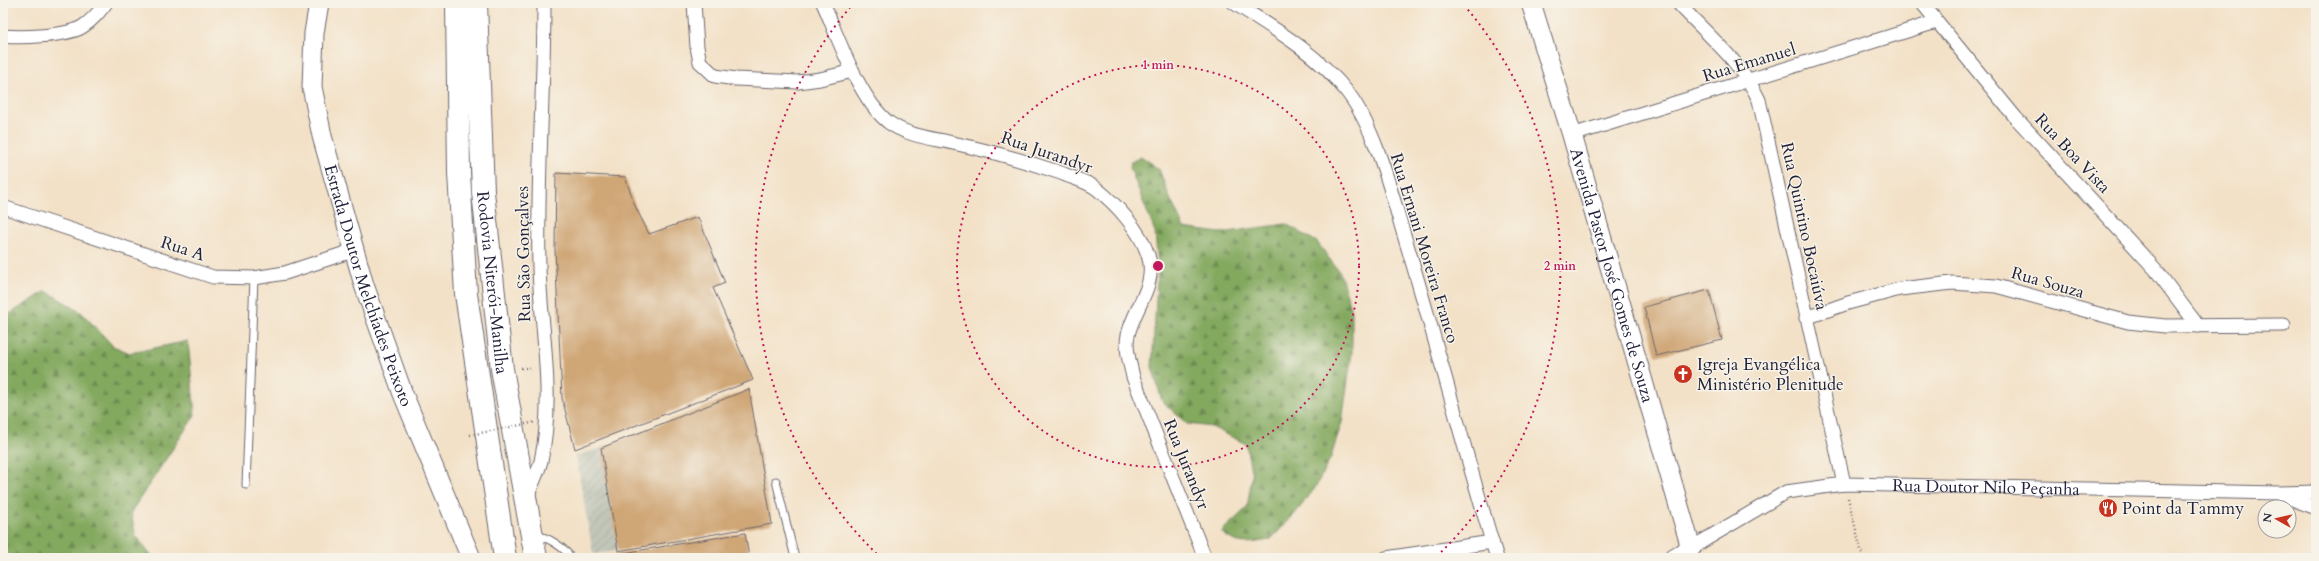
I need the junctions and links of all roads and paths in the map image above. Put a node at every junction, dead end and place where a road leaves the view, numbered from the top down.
1 (106, 3) edge
2 (319, 3) edge
3 (457, 3) edge
4 (476, 3) edge
5 (544, 3) edge
6 (694, 3) edge
7 (823, 3) edge
8 (1234, 3) edge
9 (1531, 3) edge
10 (1678, 3) edge
11 (1922, 3) edge
12 (1936, 22) junction
13 (3, 36) edge
14 (853, 71) junction
15 (1750, 81) junction
16 (1572, 135) junction
17 (3, 206) edge
18 (355, 250) junction
19 (254, 278) junction
20 (1806, 318) junction
21 (2284, 325) dead end
22 (2198, 326) junction
23 (502, 369) junction
24 (532, 375) dead end
25 (535, 414) dead end
26 (470, 435) dead end
27 (776, 481) dead end
28 (1844, 484) junction
29 (246, 485) dead end
30 (2316, 492) edge
31 (2279, 493) junction
32 (526, 501) junction
33 (2316, 508) edge
34 (532, 534) junction
35 (1492, 542) junction
36 (1691, 548) junction
37 (471, 558) edge
38 (505, 558) edge
39 (536, 558) edge
40 (571, 558) edge
41 (795, 558) edge
42 (1205, 558) edge
43 (1386, 558) edge
44 (1497, 558) edge
45 (1674, 558) edge
46 (1863, 558) edge

1 - 13 street
2 - 18 street, Estrada Doutor Melchíades Peixoto
3 - 38 highway, Rodovia Niterói-Manilha
4 - 23 highway, Rodovia Niterói-Manilha
5 - 32 street, Rua São Gonçalves
6 - 14 street
7 - 14 street, Rua Jurandyr
8 - 35 street, Rua Ernani Moreira Franco
9 - 16 street, Avenida Pastor José Gomes de Souza
10 - 15 street, Rua Quintino Bocaiúva
11 - 12 street, Rua Boa Vista
12 - 15 street, Rua Emanuel
12 - 22 street, Rua Boa Vista
14 - 42 street, Rua Jurandyr
15 - 16 street, Rua Emanuel
15 - 20 street, Rua Quintino Bocaiúva
16 - 36 street, Avenida Pastor José Gomes de Souza
17 - 19 street, Rua A
18 - 19 street, Rua A
18 - 37 street, Estrada Doutor Melchíades Peixoto
19 - 29 lane
20 - 22 street, Rua Souza
20 - 28 street, Rua Quintino Bocaiúva
21 - 22 street, Rua Souza
23 - 24 path
23 - 32 highway, Rodovia Niterói-Manilha
25 - 26 path, bridge
27 - 41 lane
28 - 31 street, Rua Doutor Nilo Peçanha
28 - 36 street, Rua Doutor Nilo Peçanha
28 - 46 path
30 - 31 street, Rua Doutor Nilo Peçanha
31 - 33 street
32 - 34 highway, Rodovia Niterói-Manilha
34 - 39 highway, Rodovia Niterói-Manilha
34 - 40 lane
35 - 43 street
35 - 44 street, Rua Ernani Moreira Franco
36 - 45 street, Rua Doutor Nilo Peçanha

